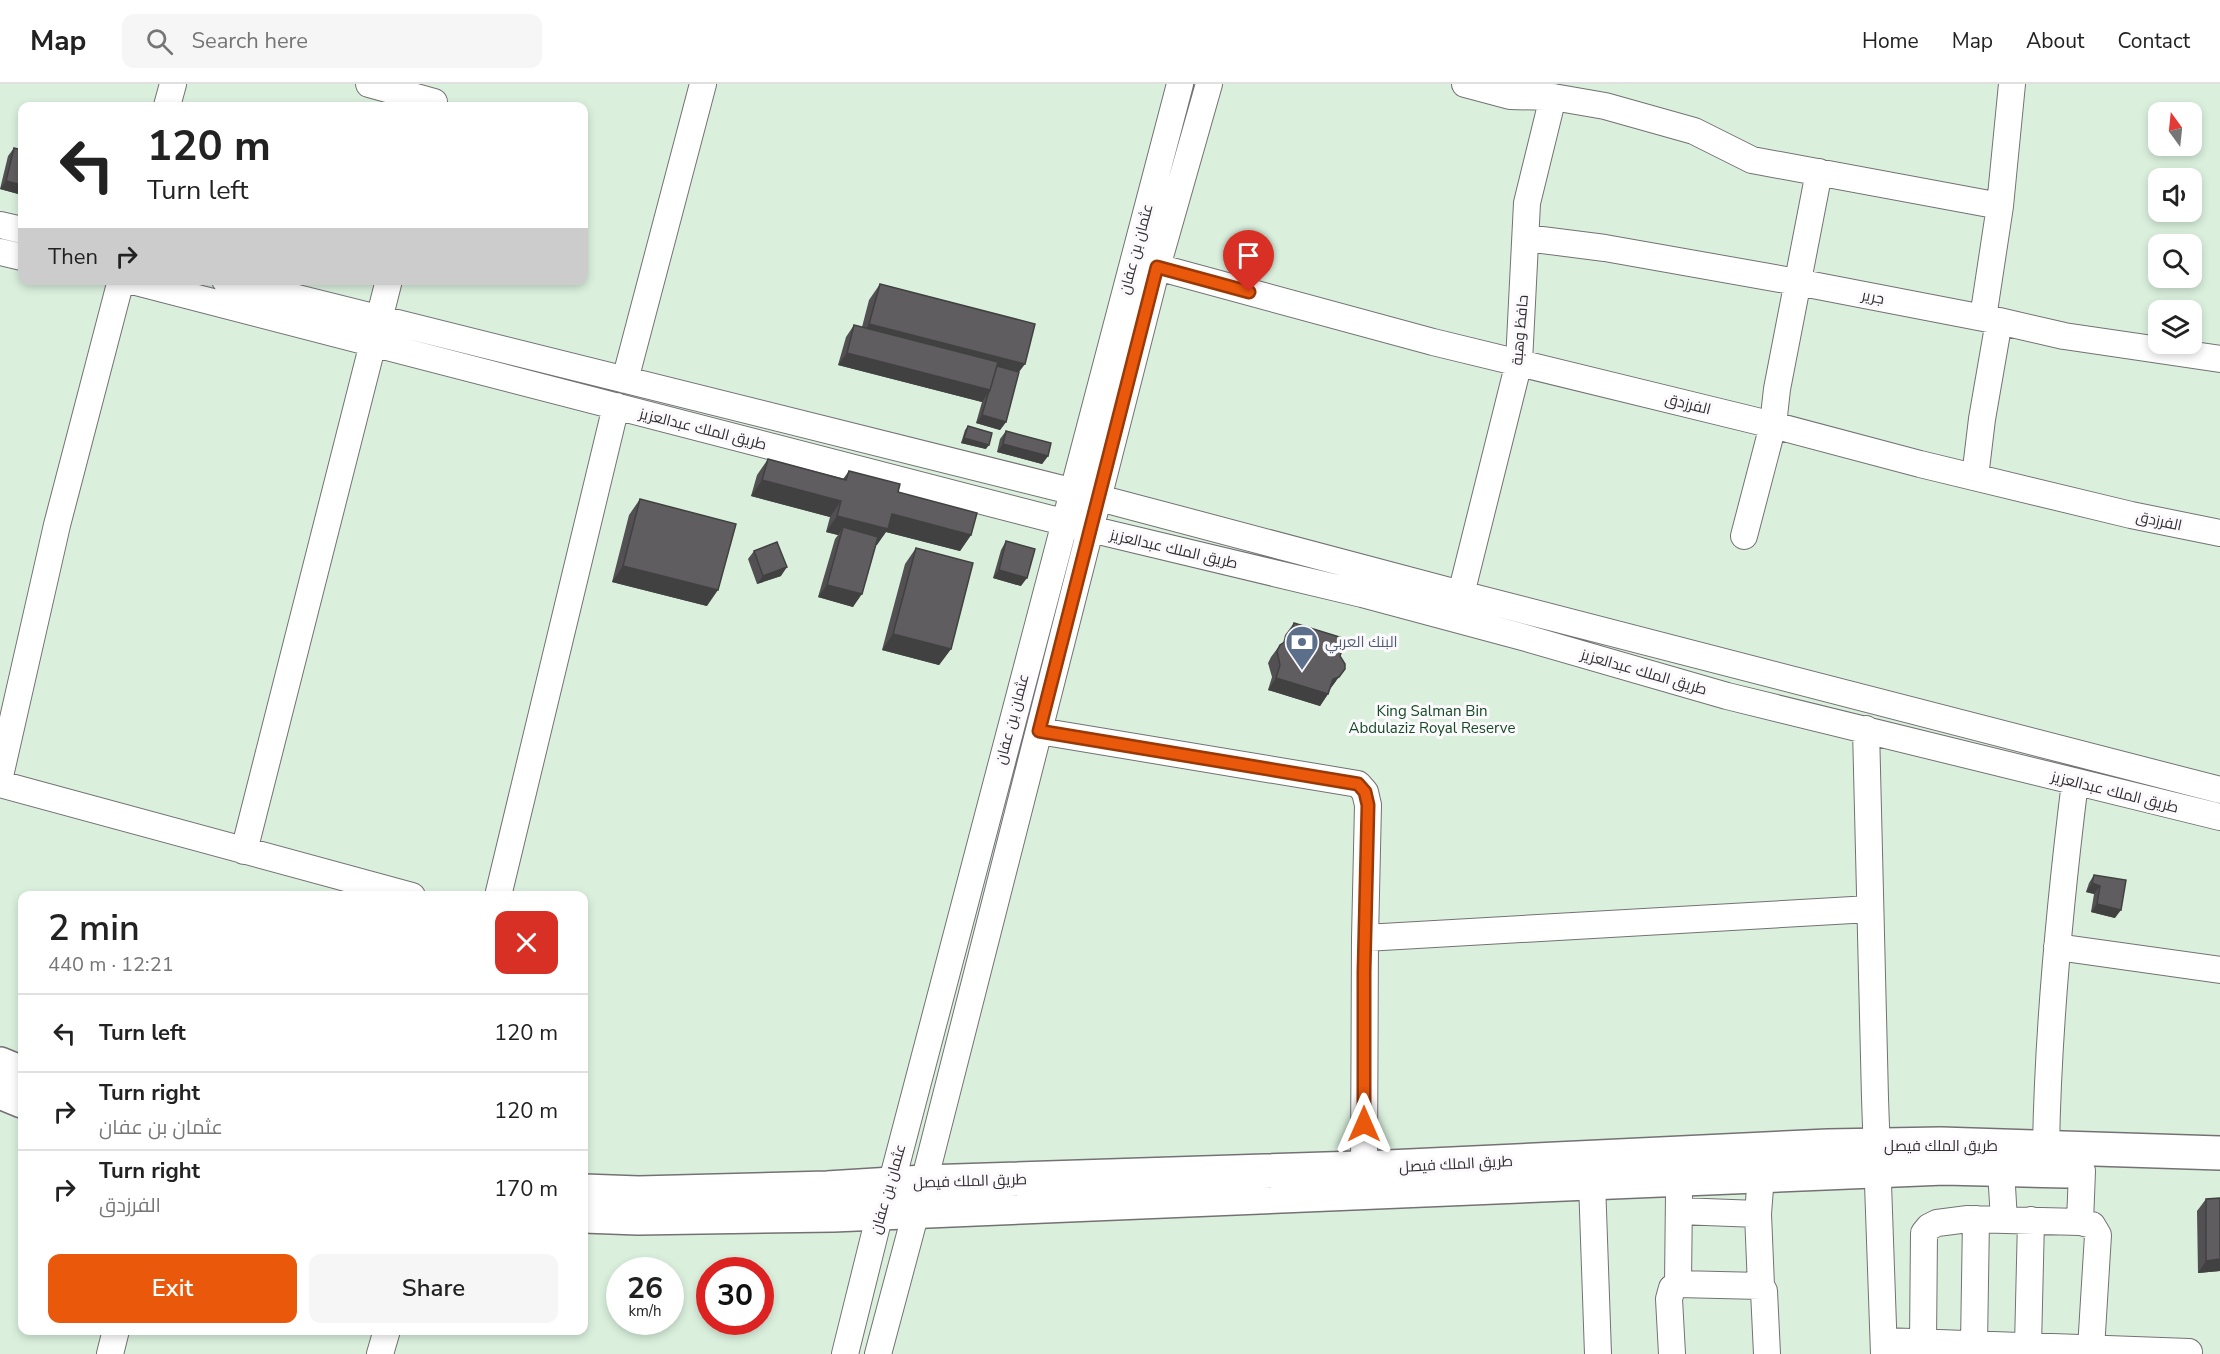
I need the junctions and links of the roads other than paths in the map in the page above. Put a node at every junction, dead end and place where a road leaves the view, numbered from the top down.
1 (173, 84) edge
2 (369, 84) edge
3 (703, 84) edge
4 (1180, 84) edge
5 (1209, 84) edge
6 (1465, 84) edge
7 (2012, 84) edge
8 (1587, 93) edge
9 (436, 97) edge
10 (1553, 98) junction
11 (168, 102) edge
12 (1819, 172) junction
13 (2000, 206) junction
14 (0, 225) edge
15 (18, 229) edge
16 (1526, 238) junction
17 (0, 252) edge
18 (18, 256) edge
19 (1157, 267) junction
20 (1797, 282) junction
21 (121, 285) edge
22 (152, 285) edge
23 (240, 285) edge
24 (388, 285) edge
25 (1991, 320) junction
26 (376, 331) junction
27 (2220, 359) edge
28 (1519, 362) junction
29 (625, 380) junction
30 (616, 406) junction
31 (1773, 425) junction
32 (1975, 477) junction
33 (1071, 491) junction
34 (1099, 498) junction
35 (1064, 521) junction
36 (1090, 529) junction
37 (2220, 533) edge
38 (1744, 536) dead end
39 (1461, 594) junction
40 (1866, 729) junction
41 (1039, 731) junction
42 (0, 776) edge
43 (2075, 782) junction
44 (0, 784) edge
45 (2220, 790) edge
46 (2220, 817) edge
47 (244, 851) junction
48 (393, 891) edge
49 (499, 891) edge
50 (1870, 909) junction
51 (1365, 938) junction
52 (2057, 947) junction
53 (2220, 970) edge
54 (0, 1064) edge
55 (18, 1071) edge
56 (0, 1092) edge
57 (18, 1099) edge
58 (2046, 1148) junction
59 (2220, 1153) edge
60 (1877, 1158) junction
61 (1364, 1168) junction
62 (2001, 1170) junction
63 (2082, 1171) junction
64 (2220, 1174) edge
65 (1761, 1175) junction
66 (1679, 1179) junction
67 (1592, 1182) junction
68 (588, 1191) edge
69 (920, 1196) junction
70 (886, 1199) junction
71 (1679, 1211) junction
72 (1758, 1214) junction
73 (588, 1215) edge
74 (1976, 1219) junction
75 (2004, 1220) junction
76 (2031, 1220) junction
77 (2080, 1221) junction
78 (1678, 1284) junction
79 (1761, 1286) junction
80 (115, 1335) edge
81 (386, 1335) edge
82 (1923, 1343) junction
83 (1974, 1345) junction
84 (2028, 1346) junction
85 (1884, 1348) edge
86 (2091, 1349) junction
87 (2189, 1352) dead end
88 (110, 1354) edge
89 (380, 1354) edge
90 (845, 1354) edge
91 (878, 1354) edge
92 (1598, 1354) edge
93 (1672, 1354) edge
94 (1767, 1354) edge

1 - 11 street
2 - 9 street
3 - 29 street
4 - 33 street, عثمان بن عفان
5 - 19 street, عثمان بن عفان
6 - 10 street
7 - 13 street
8 - 10 street
8 - 12 street
10 - 16 street, حافظ وهبة
12 - 13 street
12 - 20 street
13 - 25 street
14 - 15 street
16 - 20 street, جرير
16 - 28 street, حافظ وهبة
17 - 18 street
19 - 28 street, الفرزدق
19 - 34 street, عثمان بن عفان
20 - 25 street, جرير
20 - 31 street
21 - 42 street
22 - 26 street, طريق الملك عبدالعزيز
23 - 26 street, طريق الملك عبدالعزيز
24 - 26 street
25 - 27 street, جرير
25 - 32 street
26 - 29 street, طريق الملك عبدالعزيز
26 - 30 street, طريق الملك عبدالعزيز
26 - 47 street
28 - 31 street, الفرزدق
28 - 39 street, حافظ وهبة
29 - 33 street, طريق الملك عبدالعزيز
30 - 35 street, طريق الملك عبدالعزيز
30 - 49 street
31 - 32 street, الفرزدق
31 - 38 street
32 - 37 street, الفرزدق
33 - 34 street, طريق الملك عبدالعزيز
33 - 35 street, عثمان بن عفان
34 - 36 street, عثمان بن عفان
34 - 39 street, طريق الملك عبدالعزيز
35 - 36 street, طريق الملك عبدالعزيز
35 - 70 street, عثمان بن عفان
36 - 40 street, طريق الملك عبدالعزيز
36 - 41 street, عثمان بن عفان
39 - 45 street, طريق الملك عبدالعزيز
40 - 43 street, طريق الملك عبدالعزيز
40 - 50 street
41 - 51 street
41 - 69 street, عثمان بن عفان
43 - 46 street, طريق الملك عبدالعزيز
43 - 52 street
44 - 47 street
47 - 48 street
50 - 51 street
50 - 60 street
51 - 61 street
52 - 53 street
52 - 58 street
54 - 55 main road
56 - 57 main road
58 - 59 main road, طريق الملك فيصل
58 - 60 main road, طريق الملك فيصل
60 - 61 main road, طريق الملك فيصل
60 - 62 main road, طريق الملك فيصل
60 - 65 main road, طريق الملك فيصل
60 - 85 street
61 - 69 main road, طريق الملك فيصل
62 - 63 main road, طريق الملك فيصل
62 - 75 street
63 - 64 main road, طريق الملك فيصل
63 - 77 street
65 - 66 main road, طريق الملك فيصل
65 - 72 street
66 - 67 main road, طريق الملك فيصل
66 - 71 street
67 - 69 main road, طريق الملك فيصل
67 - 92 street
68 - 70 main road, طريق الملك فيصل
69 - 70 main road, طريق الملك فيصل
69 - 91 street, عثمان بن عفان
70 - 73 main road, طريق الملك فيصل
70 - 90 street, عثمان بن عفان
71 - 72 street
71 - 78 street
72 - 79 street
74 - 75 street
74 - 82 street
74 - 83 street
75 - 76 street
76 - 77 street
76 - 84 street
77 - 86 street
78 - 79 street
78 - 93 street
79 - 94 street
80 - 88 street
81 - 89 street
82 - 83 street
82 - 85 street
83 - 84 street
84 - 86 street
86 - 87 street

